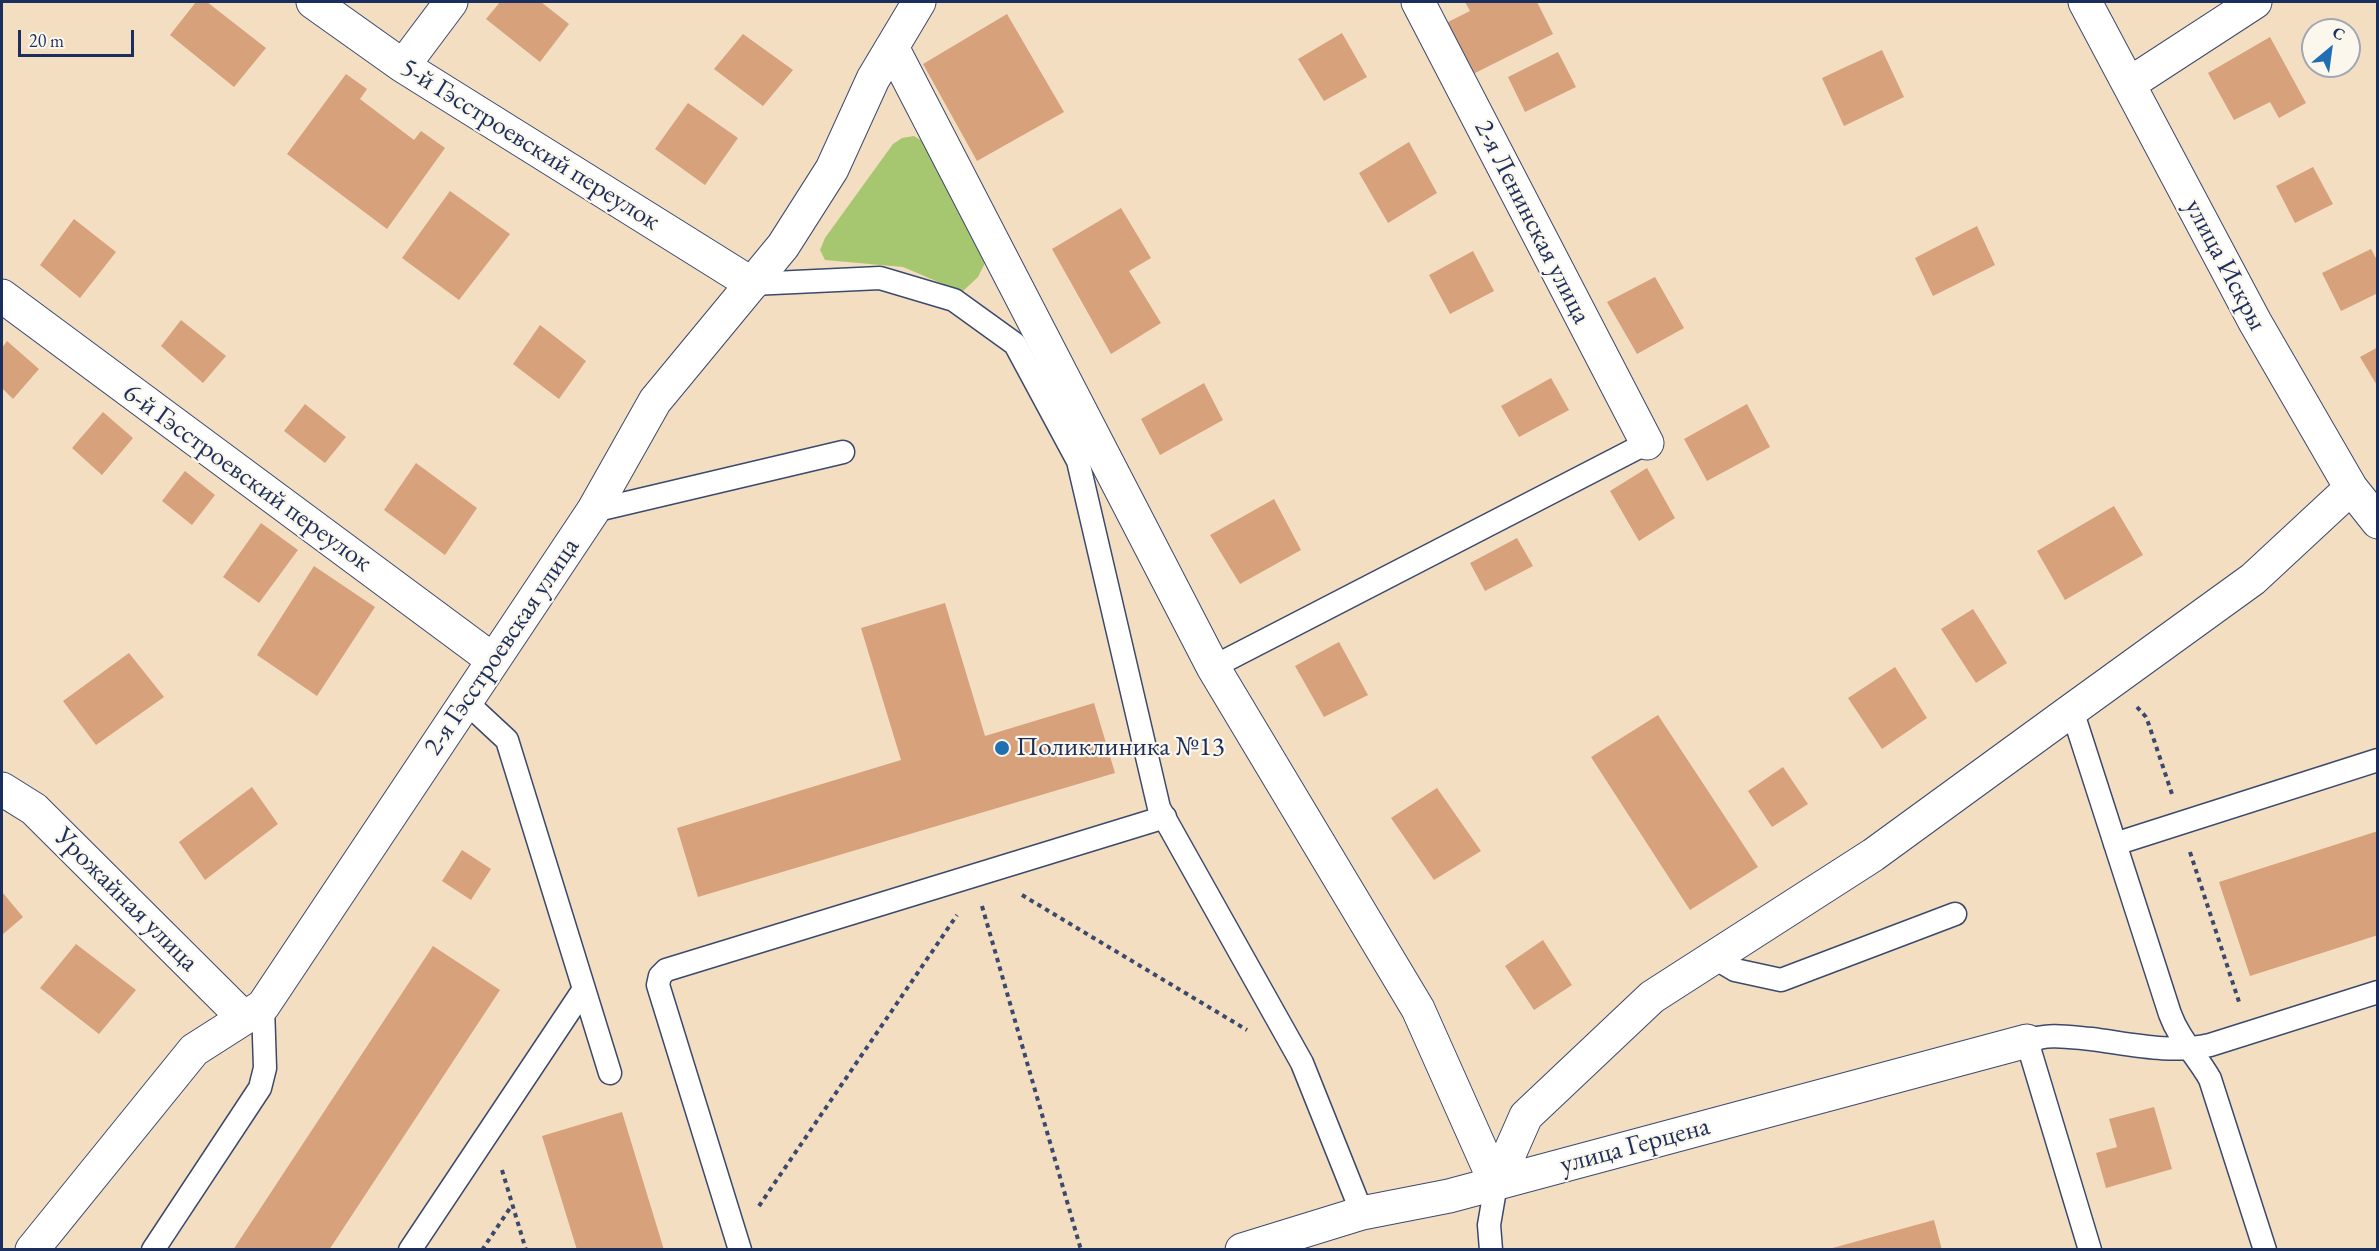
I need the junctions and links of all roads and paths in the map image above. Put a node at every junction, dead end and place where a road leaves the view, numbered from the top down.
1 (313, 2) edge
2 (451, 2) edge
3 (919, 2) edge
4 (1418, 2) edge
5 (2085, 2) edge
6 (2255, 2) edge
7 (892, 47) junction
8 (403, 66) junction
9 (2128, 84) junction
10 (752, 284) junction
11 (2, 296) edge
12 (1647, 443) joint
13 (843, 452) dead end
14 (2351, 488) junction
15 (593, 511) junction
16 (2378, 522) edge
17 (493, 660) junction
18 (1213, 667) junction
19 (465, 702) junction
20 (2072, 710) junction
21 (2378, 760) edge
22 (2, 789) edge
23 (1165, 817) junction
24 (2115, 844) junction
25 (975, 881) junction
26 (1018, 892) dead end
27 (1955, 914) dead end
28 (1713, 957) junction
29 (584, 988) junction
30 (2378, 992) edge
31 (254, 1012) junction
32 (1251, 1033) dead end
33 (2027, 1041) junction
34 (2189, 1049) junction
35 (610, 1073) dead end
36 (489, 1130) junction
37 (1496, 1184) junction
38 (512, 1204) junction
39 (1362, 1213) junction
40 (738, 1244) edge
41 (32, 1250) edge
42 (153, 1250) edge
43 (410, 1250) edge
44 (482, 1250) edge
45 (526, 1250) edge
46 (1081, 1250) edge
47 (1242, 1250) edge
48 (1491, 1250) edge
49 (2090, 1250) edge
50 (2265, 1250) edge

1 - 8 street, 5-й Гэсстроевский переулок
2 - 8 street
3 - 7 street, 2-я Гэсстроевская улица
4 - 12 street, 2-я Ленинская улица
5 - 9 street, улица Искры
6 - 9 street
7 - 10 street, 2-я Гэсстроевская улица
7 - 18 street
8 - 10 street, 5-й Гэсстроевский переулок
9 - 14 street, улица Искры
10 - 15 street, 2-я Гэсстроевская улица
10 - 23 lane
11 - 17 street, 6-й Гэсстроевский переулок
12 - 18 lane
13 - 15 lane
14 - 16 street, улица Искры
14 - 20 street
15 - 17 street, 2-я Гэсстроевская улица
17 - 19 street, 2-я Гэсстроевская улица
18 - 37 street
19 - 29 lane
19 - 31 street, 2-я Гэсстроевская улица
20 - 24 lane
20 - 28 street
21 - 24 lane
22 - 31 street, Урожайная улица
23 - 25 lane
23 - 39 lane
24 - 34 lane
25 - 40 path
25 - 40 lane
25 - 46 path
26 - 32 path
27 - 28 lane
28 - 37 street
29 - 35 lane
29 - 36 lane
30 - 34 lane
31 - 41 street, 2-я Гэсстроевская улица
31 - 42 lane
33 - 34 lane
33 - 37 street, улица Герцена
33 - 49 lane
34 - 50 lane
36 - 38 path
36 - 43 lane
37 - 39 street, улица Герцена
37 - 48 lane
38 - 44 path
38 - 45 path
39 - 47 street, улица Герцена

